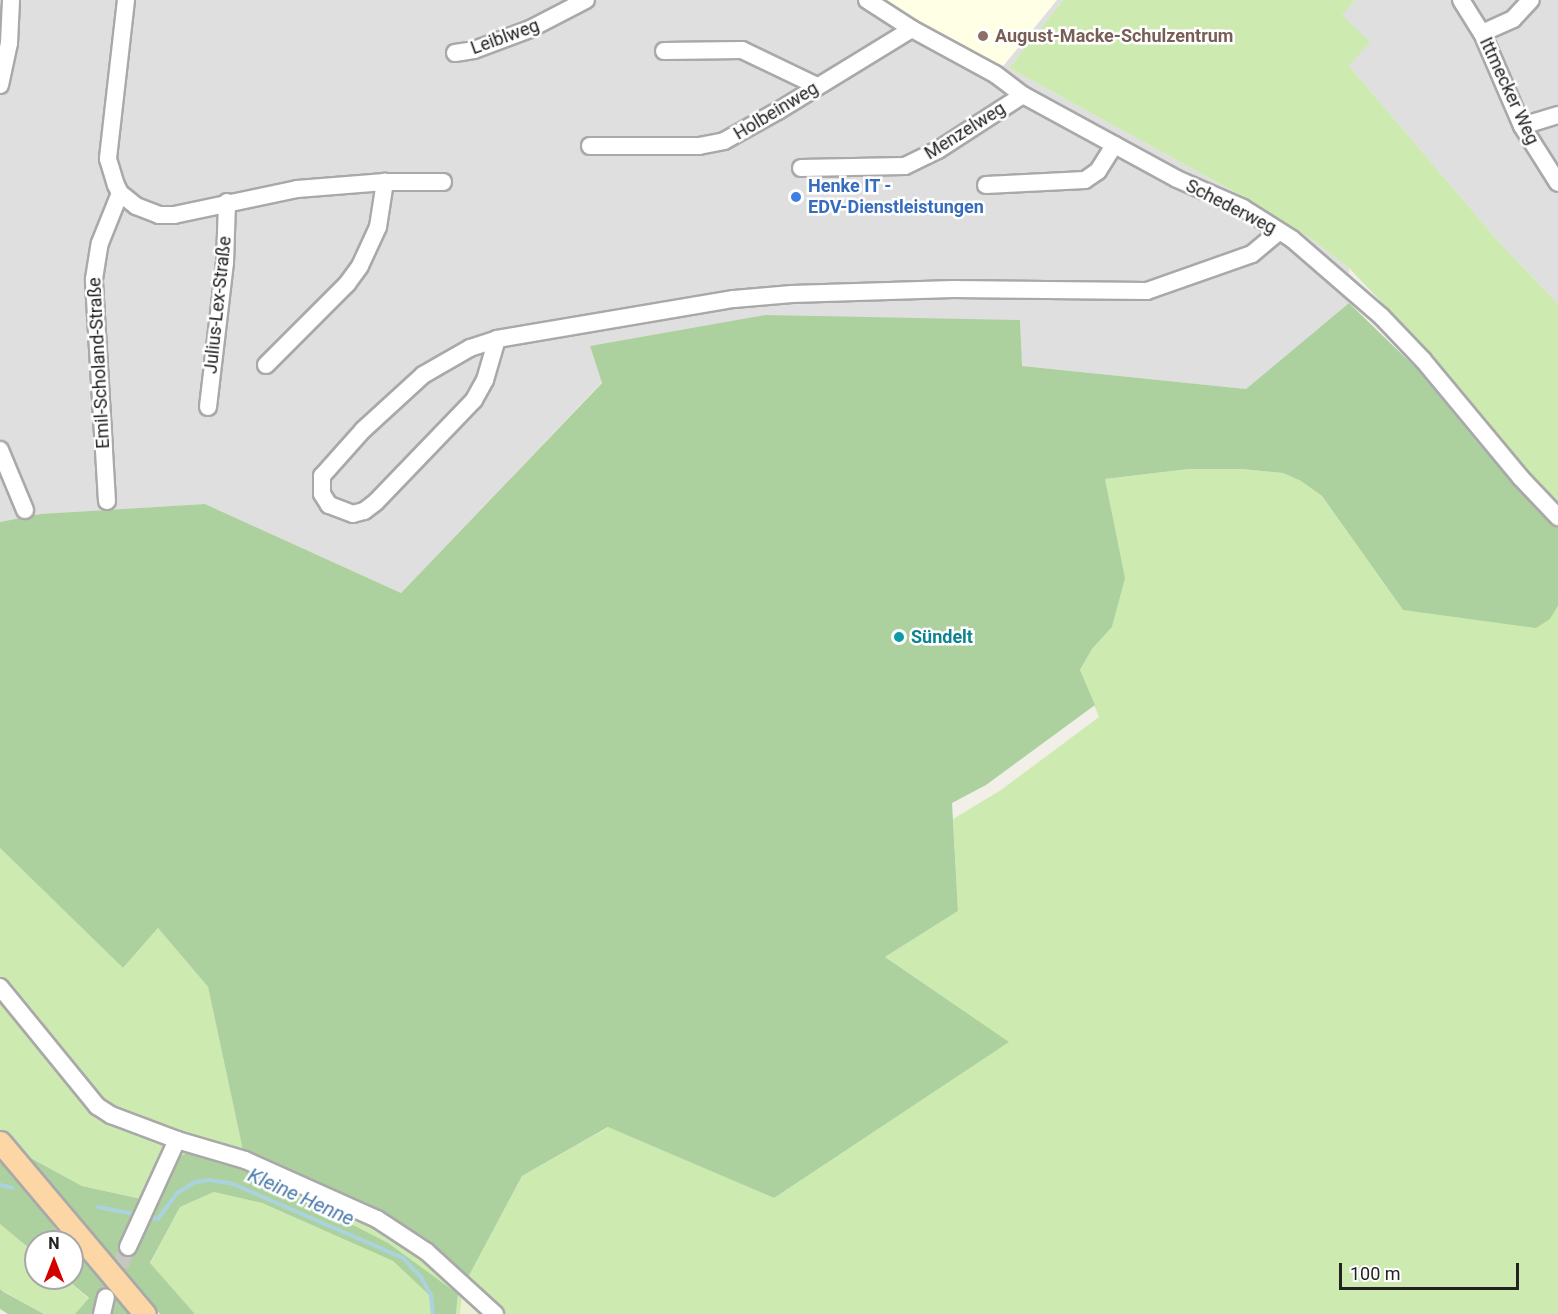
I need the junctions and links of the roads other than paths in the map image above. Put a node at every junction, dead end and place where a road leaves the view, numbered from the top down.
1 (11, 0) edge
2 (126, 0) edge
3 (586, 0) edge
4 (867, 0) edge
5 (1461, 0) edge
6 (1531, 0) edge
7 (912, 29) junction
8 (1482, 33) junction
9 (664, 51) dead end
10 (455, 53) dead end
11 (0, 85) edge
12 (817, 86) junction
13 (1023, 95) junction
14 (1558, 116) edge
15 (1522, 126) junction
16 (1114, 145) junction
17 (590, 146) dead end
18 (801, 168) dead end
19 (385, 182) junction
20 (443, 182) dead end
21 (1558, 183) edge
22 (986, 185) dead end
23 (120, 193) junction
24 (227, 202) junction
25 (1279, 231) junction
26 (497, 339) junction
27 (266, 365) dead end
28 (208, 407) dead end
29 (0, 450) edge
30 (107, 501) dead end
31 (25, 510) dead end
32 (1558, 517) edge
33 (0, 987) edge
34 (177, 1140) junction
35 (0, 1142) edge
36 (128, 1247) tunnel mouth
37 (106, 1297) tunnel mouth
38 (102, 1314) edge
39 (145, 1314) edge
40 (495, 1314) edge

1 - 11 street
2 - 23 street
3 - 10 street, Leiblweg
4 - 7 street, Schederweg
5 - 8 street, Ittmecker Weg
6 - 8 street
7 - 12 street, Holbeinweg
7 - 13 street, Schederweg
8 - 15 street, Ittmecker Weg
9 - 12 street
12 - 17 street, Holbeinweg
13 - 16 street, Schederweg
13 - 18 street, Menzelweg
14 - 15 street
15 - 21 street, Ittmecker Weg
16 - 22 street
16 - 25 street, Schederweg
19 - 20 street
19 - 24 street
19 - 27 street
23 - 24 street
23 - 30 street, Emil-Scholand-Straße
24 - 28 street, Julius-Lex-Straße
25 - 26 street
25 - 32 street, Schederweg
26 - 26 street
29 - 31 street
33 - 34 street
34 - 36 street
34 - 40 street
35 - 39 main road
37 - 38 street

